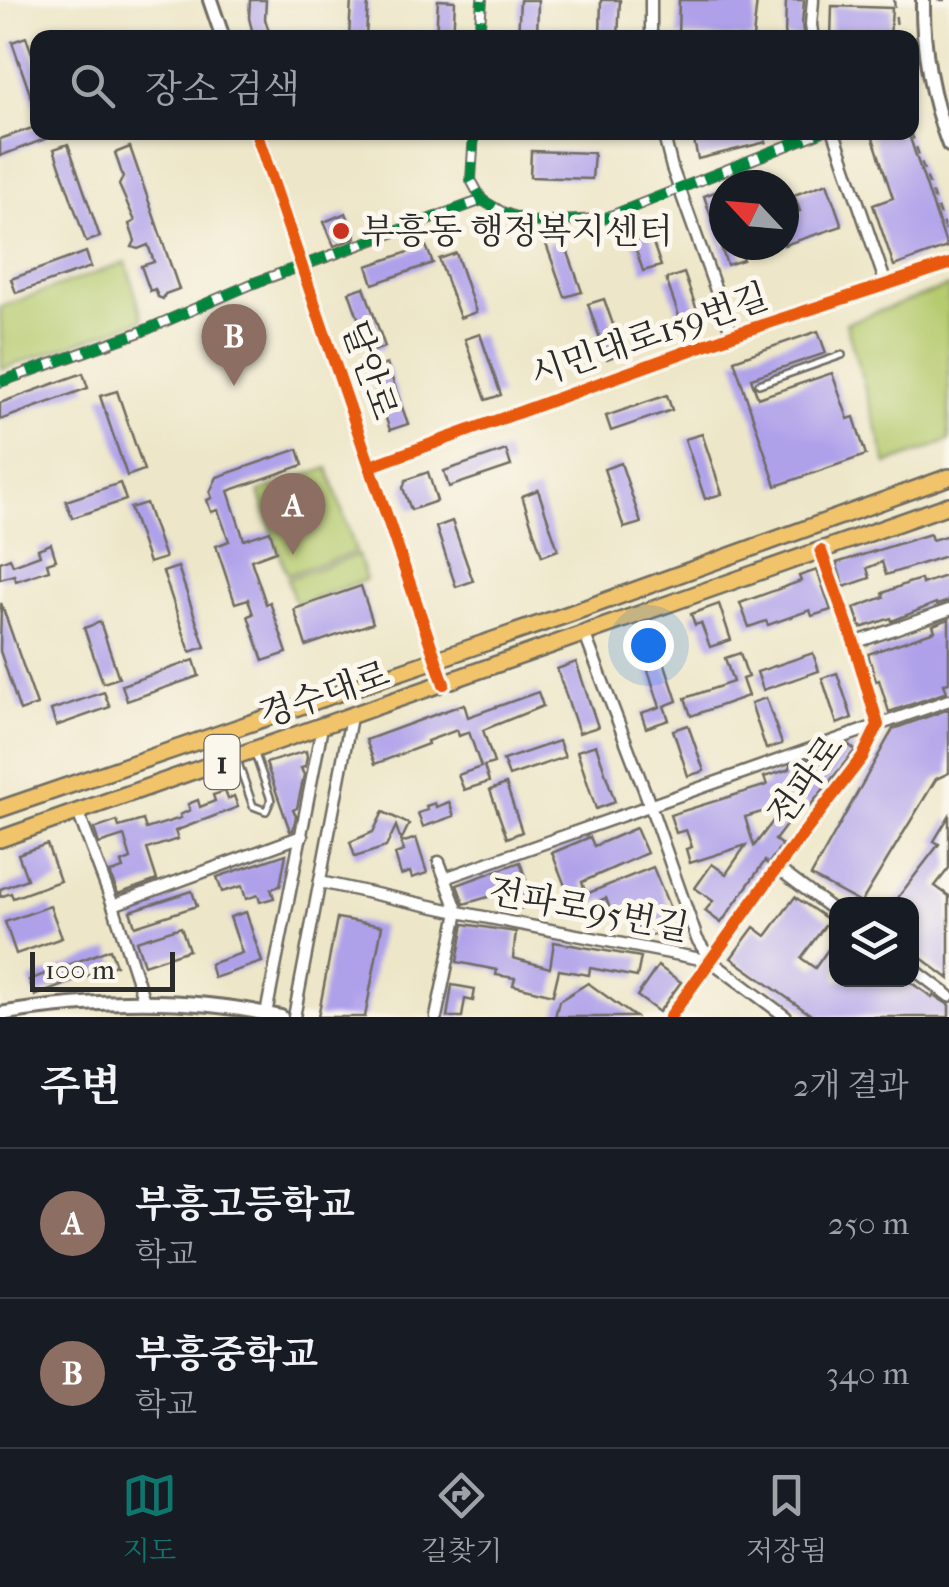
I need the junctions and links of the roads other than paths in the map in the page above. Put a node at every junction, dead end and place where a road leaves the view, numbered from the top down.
1 (210, 0) edge
2 (482, 0) edge
3 (651, 0) edge
4 (814, 0) edge
5 (923, 0) edge
6 (220, 30) edge
7 (480, 30) edge
8 (651, 30) edge
9 (812, 30) edge
10 (259, 140) edge
11 (474, 140) edge
12 (665, 140) edge
13 (801, 140) edge
14 (837, 140) edge
15 (949, 145) edge
16 (680, 189) junction
17 (482, 200) junction
18 (949, 264) edge
19 (886, 284) junction
20 (732, 336) junction
21 (842, 355) dead end
22 (0, 382) edge
23 (759, 384) dead end
24 (370, 466) junction
25 (949, 477) edge
26 (949, 486) edge
27 (949, 496) edge
28 (949, 506) edge
29 (821, 551) junction
30 (949, 610) edge
31 (568, 614) junction
32 (612, 626) junction
33 (585, 635) junction
34 (854, 643) junction
35 (435, 660) junction
36 (444, 684) junction
37 (949, 700) edge
38 (351, 717) junction
39 (878, 725) junction
40 (322, 727) junction
41 (254, 751) junction
42 (236, 757) junction
43 (650, 805) junction
44 (0, 809) edge
45 (78, 812) junction
46 (302, 836) junction
47 (0, 839) edge
48 (439, 862) dead end
49 (777, 868) junction
50 (445, 878) junction
51 (320, 882) junction
52 (113, 905) junction
53 (829, 907) edge
54 (458, 912) junction
55 (711, 961) junction
56 (919, 973) edge
57 (949, 996) edge
58 (144, 1002) junction
59 (0, 1014) edge
60 (276, 1016) edge
61 (294, 1017) edge
62 (436, 1017) edge
63 (670, 1017) edge
64 (786, 1017) edge

1 - 6 street
2 - 7 street
3 - 8 street
4 - 9 street
5 - 15 street
10 - 24 street, 달안로
11 - 17 street
12 - 16 street
13 - 16 street
14 - 19 street
16 - 17 street
16 - 20 street
17 - 22 street, bridge
18 - 19 street, 시민대로159번길
19 - 20 street, 시민대로159번길
20 - 24 street, 시민대로159번길
21 - 23 lane
24 - 35 street, 달안로
25 - 31 main road, 경수대로
26 - 31 main road, 경수대로 / 1
27 - 32 main road, 경수대로 / 1
28 - 29 main road, 경수대로
29 - 32 main road, 경수대로
29 - 34 street, 전파로
30 - 34 street
31 - 35 main road, 경수대로 / 1
32 - 33 main road, 경수대로 / 1
33 - 36 main road, 경수대로 / 1
33 - 43 street
34 - 39 street, 전파로
35 - 36 street, 달안로
35 - 44 main road, 경수대로 / 1
36 - 38 main road, 경수대로 / 1
37 - 39 street
38 - 40 main road, 경수대로 / 1
38 - 51 street
39 - 43 street
39 - 49 street, 전파로
40 - 41 main road, 경수대로 / 1
40 - 46 street
41 - 42 main road, 경수대로 / 1
41 - 42 lane
42 - 45 main road, 경수대로 / 1
43 - 50 street
43 - 55 street
45 - 47 main road, 경수대로 / 1
45 - 52 street
46 - 52 street
46 - 60 street
48 - 50 street
49 - 53 street
49 - 55 street, 전파로
50 - 54 street
51 - 54 street, 전파로95번길
51 - 61 street
52 - 58 street
54 - 55 street, 전파로95번길
54 - 62 street
55 - 63 street, 전파로
55 - 64 street
56 - 57 street
58 - 59 street
58 - 60 street

